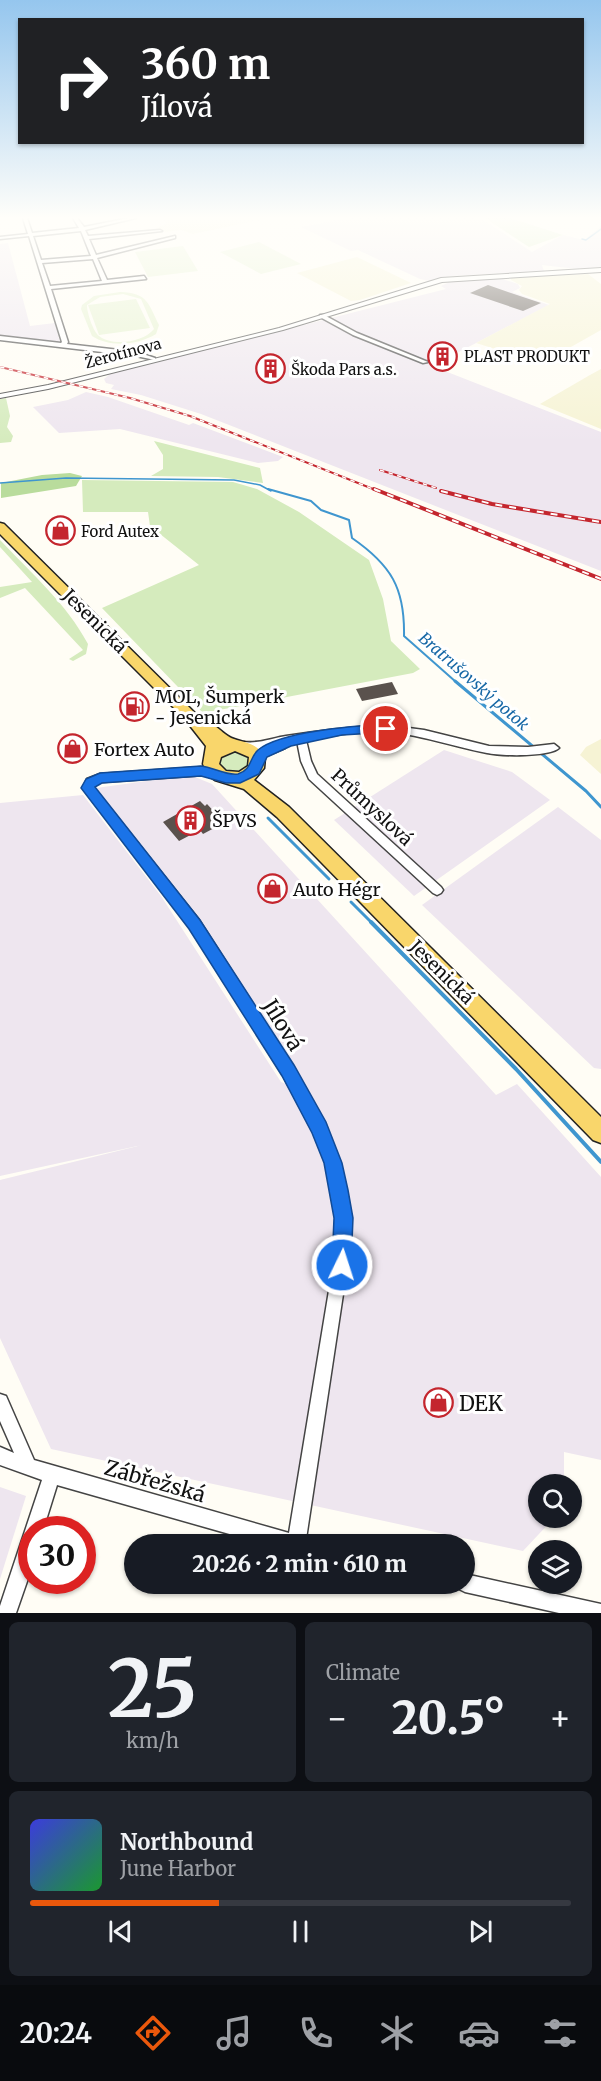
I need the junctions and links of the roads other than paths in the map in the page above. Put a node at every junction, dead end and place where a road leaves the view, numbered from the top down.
1 (50, 293) edge
2 (401, 293) edge
3 (322, 316) junction
4 (0, 338) edge
5 (63, 345) junction
6 (153, 359) junction
7 (425, 362) dead end
8 (0, 396) edge
9 (0, 527) edge
10 (189, 714) junction
11 (301, 738) junction
12 (242, 746) junction
13 (550, 748) dead end
14 (214, 755) junction
15 (257, 765) junction
16 (164, 773) junction
17 (225, 777) junction
18 (284, 812) junction
19 (437, 890) dead end
20 (601, 1132) edge
21 (0, 1402) edge
22 (0, 1456) edge
23 (28, 1465) junction
24 (52, 1475) junction
25 (39, 1516) edge
26 (259, 1534) edge
27 (300, 1534) edge
28 (18, 1580) edge
29 (475, 1585) edge
30 (7, 1613) edge
31 (601, 1613) edge

1 - 5 street
2 - 3 street, Žerotínova
3 - 6 street, Žerotínova
3 - 7 street
4 - 5 street
5 - 6 street
6 - 8 street, Žerotínova
9 - 10 main road, Jesenická
10 - 12 main road, Jesenická
10 - 14 main road, Jesenická
11 - 12 street
11 - 13 street
11 - 15 street
11 - 19 street, Průmyslová
12 - 14 main road
12 - 15 main road, Jesenická
14 - 16 street, Jílová
14 - 17 main road, Jesenická
15 - 17 main road
15 - 18 main road, Jesenická
16 - 17 street, Jílová
16 - 27 street, Jílová
17 - 18 main road, Jesenická
18 - 20 main road, Jesenická
21 - 23 street
22 - 23 street, Zábřežská
23 - 24 street, Zábřežská
24 - 25 street
24 - 26 street, Zábřežská
28 - 30 street
29 - 31 street

